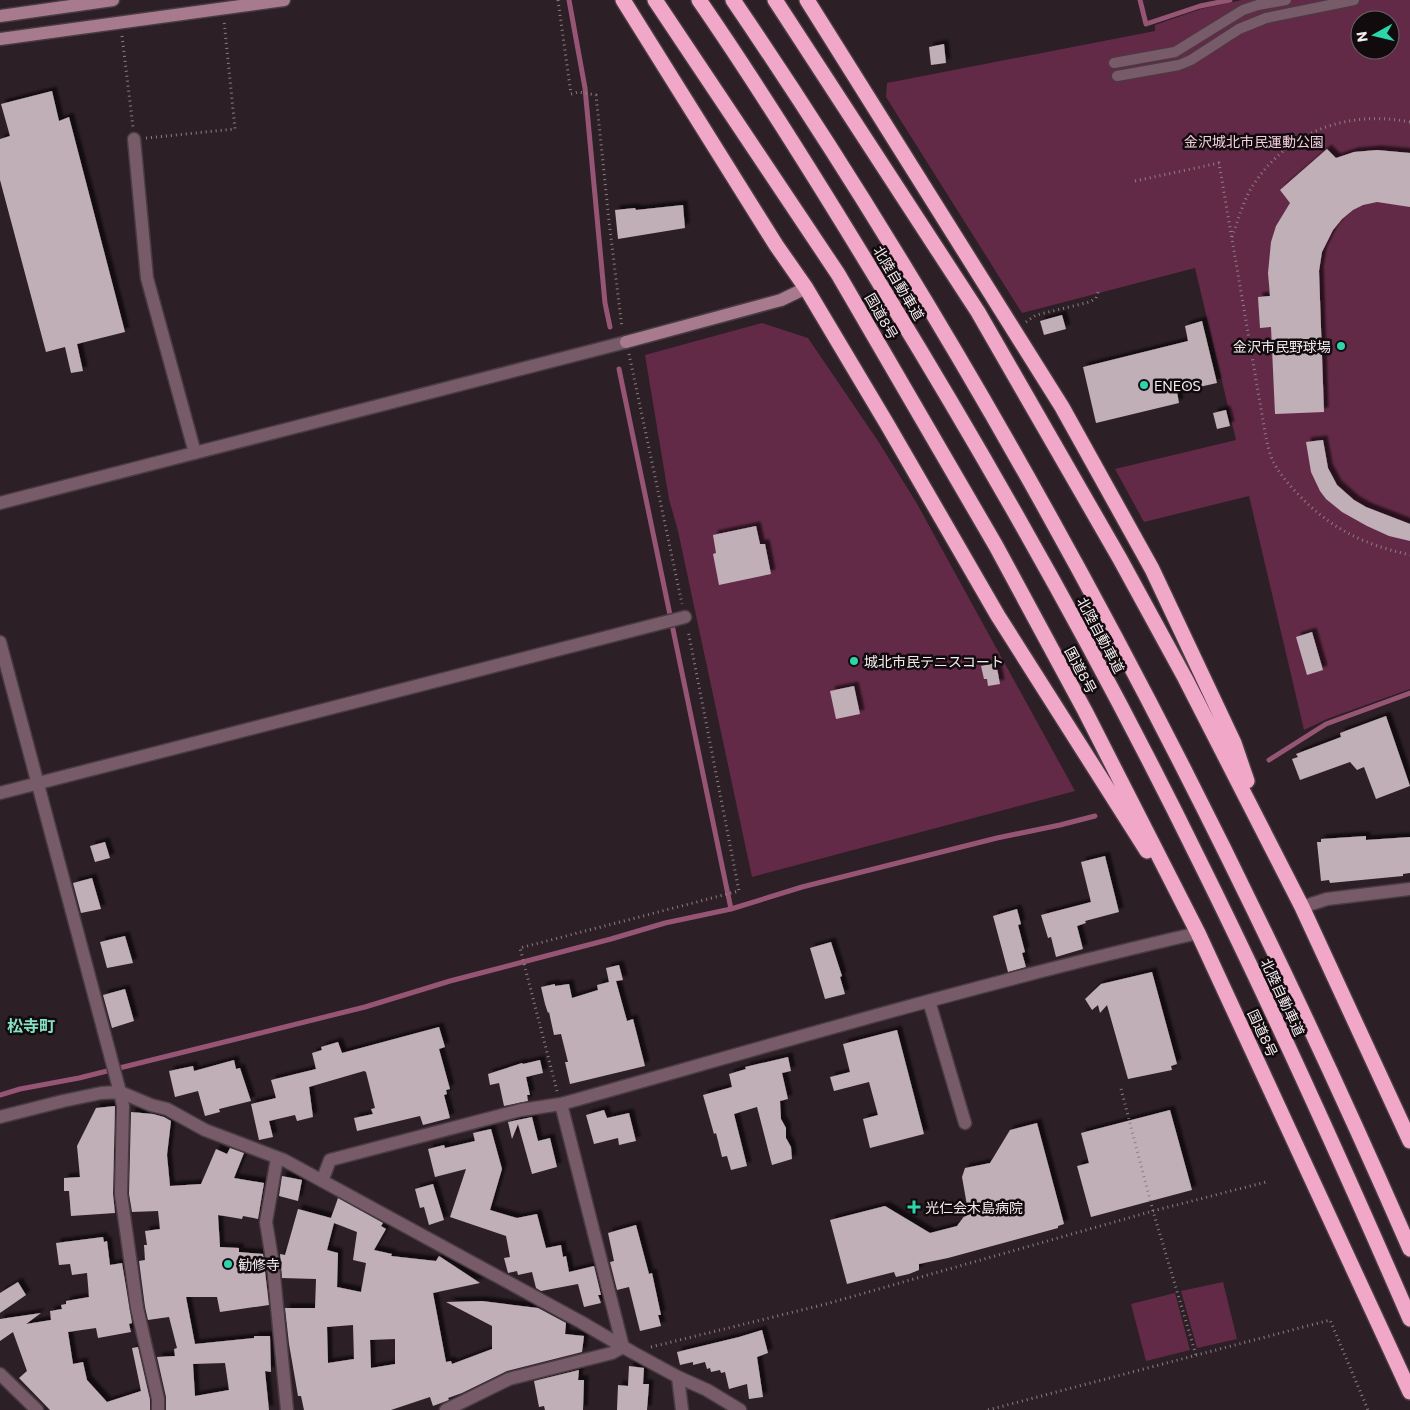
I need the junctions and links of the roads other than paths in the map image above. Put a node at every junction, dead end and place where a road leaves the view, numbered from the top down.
1 (113, 0) edge
2 (284, 0) edge
3 (623, 0) edge
4 (655, 0) edge
5 (699, 0) edge
6 (733, 0) edge
7 (775, 0) edge
8 (807, 0) edge
9 (1286, 0) edge
10 (1354, 0) edge
11 (0, 16) edge
12 (0, 39) edge
13 (1114, 63) dead end
14 (1116, 76) dead end
15 (134, 139) road end
16 (806, 288) junction
17 (626, 342) joint
18 (195, 453) junction
19 (0, 503) edge
20 (676, 619) road end
21 (0, 642) edge
22 (37, 783) junction
23 (0, 793) edge
24 (1265, 833) junction
25 (1410, 889) edge
26 (1302, 906) junction
27 (1198, 933) junction
28 (929, 1001) junction
29 (120, 1092) junction
30 (560, 1104) junction
31 (0, 1117) edge
32 (965, 1123) dead end
33 (1410, 1141) edge
34 (276, 1158) junction
35 (322, 1181) junction
36 (1410, 1249) edge
37 (1410, 1320) edge
38 (627, 1349) junction
39 (0, 1374) edge
40 (678, 1377) junction
41 (1410, 1392) edge
42 (37, 1410) edge
43 (158, 1410) edge
44 (287, 1410) edge
45 (446, 1410) edge
46 (682, 1410) edge
47 (740, 1410) edge

1 - 11 main road
2 - 12 main road
3 - 16 highway
4 - 27 highway, 国道8号
5 - 37 highway, 北陸自動車道
6 - 36 highway, 北陸自動車道
7 - 24 highway
8 - 24 highway
9 - 13 lane
10 - 14 lane
15 - 18 street
16 - 17 main road
16 - 27 highway
17 - 18 street
18 - 19 street
20 - 22 street
21 - 22 street
22 - 23 street
22 - 29 street
24 - 26 highway
25 - 26 street
26 - 33 highway
27 - 28 street
27 - 41 highway, 国道8号
28 - 30 street
28 - 32 street
29 - 31 street
29 - 34 street
29 - 43 street
30 - 35 street
30 - 38 street
34 - 35 street
34 - 44 street
35 - 38 street
38 - 40 street
38 - 45 street
39 - 42 street
40 - 46 street
40 - 47 street

